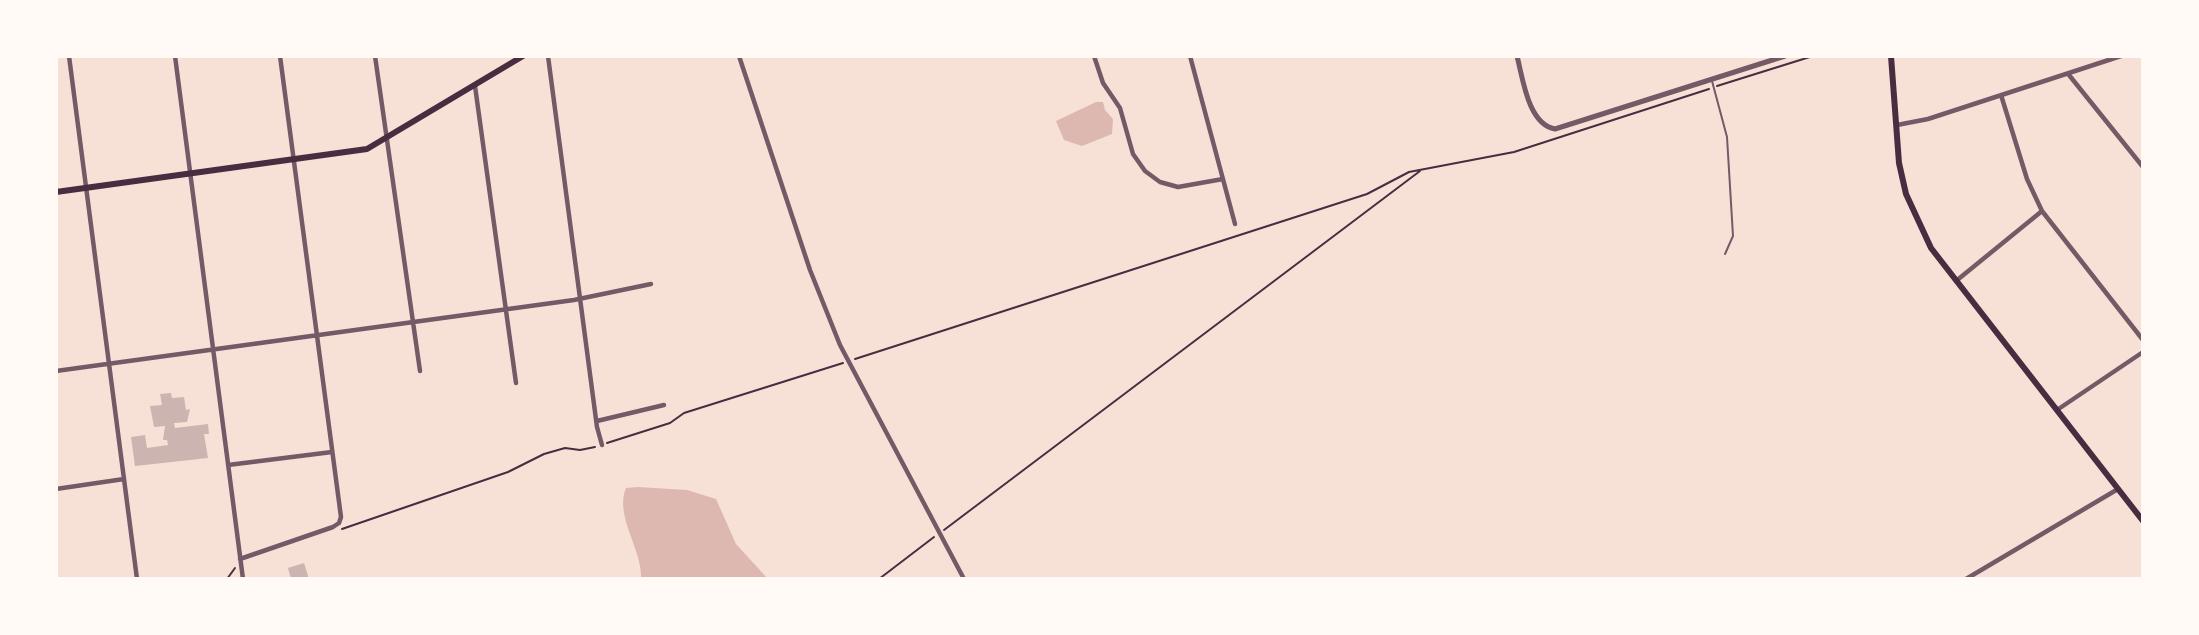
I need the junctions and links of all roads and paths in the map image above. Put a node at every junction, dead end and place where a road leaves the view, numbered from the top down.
1 (69, 56) edge
2 (175, 56) edge
3 (280, 56) edge
4 (375, 56) edge
5 (523, 56) edge
6 (548, 56) edge
7 (739, 56) edge
8 (1094, 56) edge
9 (1190, 56) edge
10 (1517, 56) edge
11 (1785, 56) edge
12 (1891, 56) edge
13 (2122, 56) edge
14 (2069, 75) junction
15 (1712, 80) junction
16 (475, 86) junction
17 (2001, 95) junction
18 (1896, 125) junction
19 (388, 139) junction
20 (294, 160) junction
21 (2143, 167) edge
22 (1422, 170) dead end
23 (190, 173) junction
24 (1223, 180) junction
25 (86, 187) junction
26 (56, 192) edge
27 (1367, 194) dead end
28 (2042, 211) junction
29 (1235, 224) dead end
30 (1725, 254) dead end
31 (1955, 281) junction
32 (651, 284) dead end
33 (581, 298) junction
34 (506, 309) junction
35 (412, 322) junction
36 (317, 336) junction
37 (2143, 340) edge
38 (213, 350) junction
39 (2143, 352) edge
40 (848, 362) junction
41 (109, 364) junction
42 (56, 371) edge
43 (420, 371) dead end
44 (516, 383) dead end
45 (664, 405) dead end
46 (2056, 410) junction
47 (597, 421) junction
48 (602, 445) junction
49 (332, 452) junction
50 (228, 465) junction
51 (124, 479) junction
52 (56, 489) edge
53 (2118, 489) junction
54 (2143, 522) edge
55 (335, 531) dead end
56 (940, 533) junction
57 (241, 562) junction
58 (137, 579) edge
59 (227, 579) edge
60 (243, 579) edge
61 (879, 579) edge
62 (964, 579) edge
63 (1966, 579) edge

1 - 25 street
2 - 23 street
3 - 20 street
4 - 19 street
5 - 16 main road
6 - 33 street
7 - 40 street
8 - 24 street
9 - 24 street
10 - 15 street
11 - 15 street
12 - 18 main road
13 - 14 street
14 - 17 street
14 - 21 street
15 - 30 lane
16 - 19 main road
16 - 34 street
17 - 18 street
17 - 28 street
18 - 31 main road
19 - 20 main road
19 - 35 street
20 - 23 main road
20 - 36 street
22 - 56 path
23 - 25 main road
23 - 38 street
24 - 29 street
25 - 26 main road
25 - 41 street
27 - 40 path
28 - 31 street
28 - 37 street
31 - 46 main road
32 - 33 street
33 - 34 street
33 - 47 street
34 - 35 street
34 - 44 street
35 - 36 street
35 - 43 street
36 - 38 street
36 - 49 street
38 - 41 street
38 - 50 street
39 - 46 street
40 - 48 path
40 - 56 street
41 - 42 street
41 - 51 street
45 - 47 street
46 - 53 main road
47 - 48 street
48 - 55 path
49 - 50 street
49 - 57 street
50 - 57 street
51 - 52 street
51 - 58 street
53 - 54 main road
53 - 63 street
56 - 61 path
56 - 62 street
57 - 59 path
57 - 60 street

